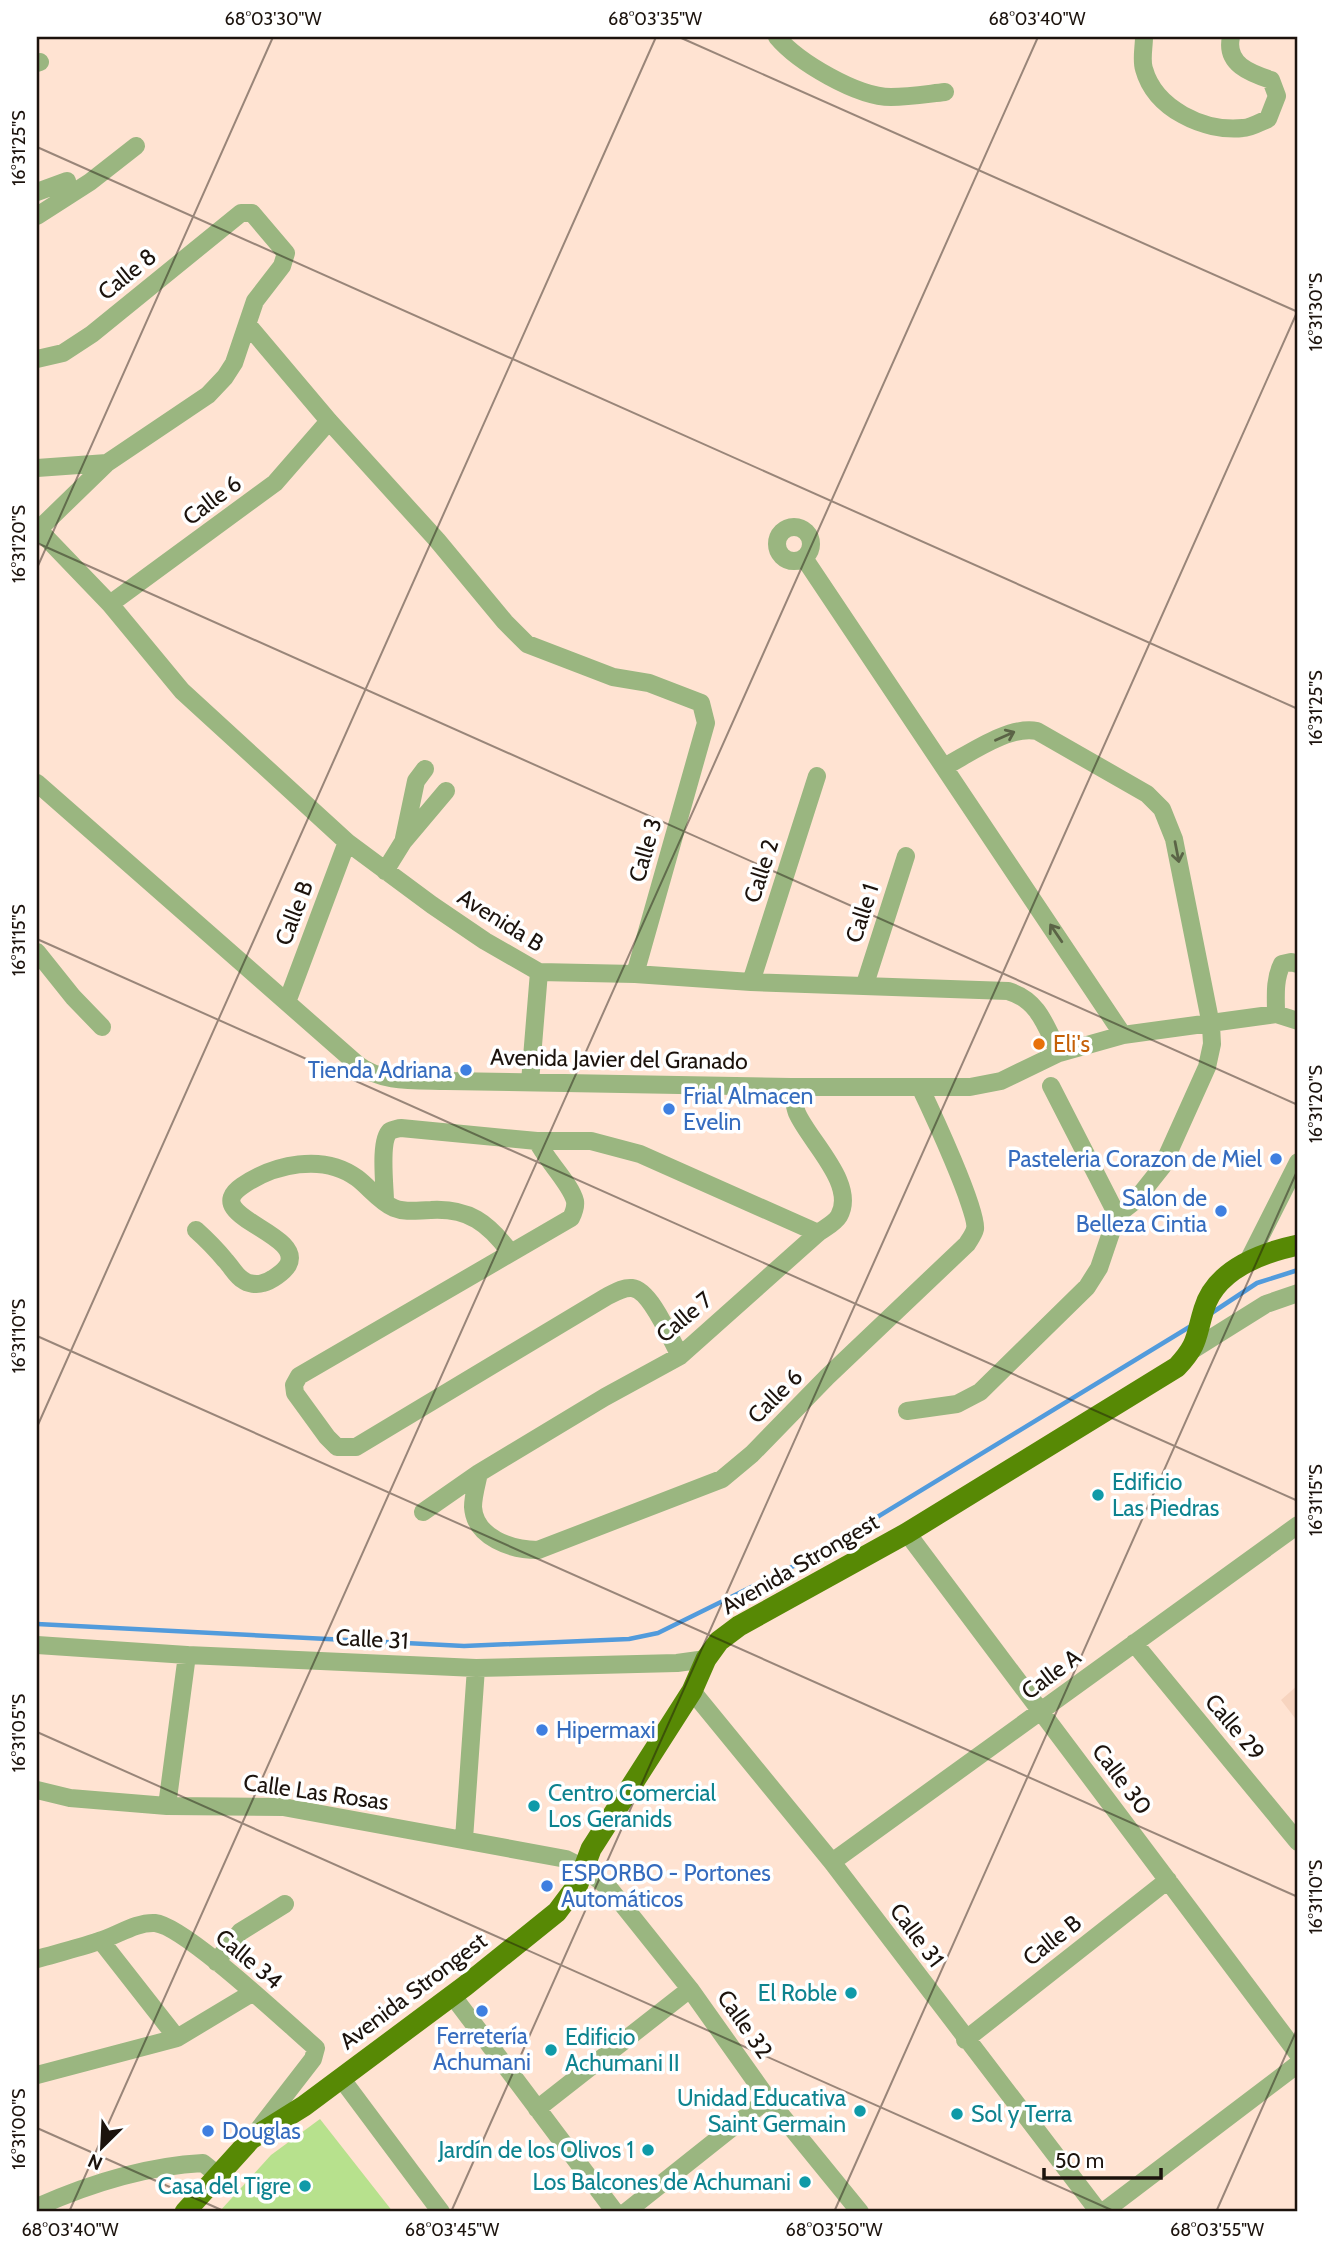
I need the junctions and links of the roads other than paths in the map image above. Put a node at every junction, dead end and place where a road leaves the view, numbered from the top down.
1 (777, 37) edge
2 (1144, 37) edge
3 (1231, 37) edge
4 (945, 92) dead end
5 (136, 146) dead end
6 (67, 181) dead end
7 (37, 192) edge
8 (37, 216) edge
9 (247, 324) junction
10 (37, 359) edge
11 (329, 421) junction
12 (107, 463) junction
13 (37, 468) edge
14 (37, 529) edge
15 (804, 558) dead end
16 (110, 604) junction
17 (944, 767) junction
18 (425, 769) dead end
19 (817, 776) dead end
20 (37, 783) edge
21 (446, 792) dead end
22 (347, 842) junction
23 (403, 842) junction
24 (906, 856) dead end
25 (385, 871) junction
26 (37, 952) edge
27 (1298, 964) edge
28 (540, 972) junction
29 (635, 974) junction
30 (751, 982) junction
31 (865, 984) junction
32 (286, 1002) junction
33 (1276, 1014) junction
34 (1298, 1021) edge
35 (1212, 1025) junction
36 (102, 1027) dead end
37 (1123, 1035) junction
38 (1059, 1053) junction
39 (530, 1082) junction
40 (1051, 1086) dead end
41 (792, 1087) junction
42 (920, 1087) junction
43 (537, 1141) junction
44 (1298, 1164) edge
45 (385, 1201) junction
46 (1117, 1215) junction
47 (196, 1230) dead end
48 (818, 1233) junction
49 (1298, 1245) edge
50 (510, 1252) junction
51 (1247, 1263) junction
52 (1298, 1293) edge
53 (1196, 1341) junction
54 (680, 1356) junction
55 (907, 1411) dead end
56 (479, 1473) junction
57 (423, 1512) dead end
58 (1297, 1527) edge
59 (907, 1533) junction
60 (1134, 1643) junction
61 (37, 1645) edge
62 (187, 1656) junction
63 (706, 1659) junction
64 (476, 1668) junction
65 (692, 1690) junction
66 (1041, 1713) junction
67 (37, 1790) edge
68 (167, 1806) junction
69 (464, 1839) junction
70 (1298, 1842) edge
71 (832, 1862) junction
72 (584, 1868) junction
73 (1168, 1880) junction
74 (285, 1903) dead end
75 (101, 1941) junction
76 (37, 1959) edge
77 (216, 1962) junction
78 (690, 1989) junction
79 (252, 1993) junction
80 (452, 1995) junction
81 (177, 2038) junction
82 (965, 2040) junction
83 (1298, 2054) edge
84 (1298, 2064) edge
85 (37, 2075) edge
86 (341, 2078) junction
87 (768, 2099) junction
88 (537, 2109) junction
89 (251, 2139) junction
90 (218, 2175) junction
91 (37, 2207) edge
92 (185, 2212) edge
93 (441, 2212) edge
94 (615, 2212) edge
95 (626, 2212) edge
96 (860, 2212) edge
97 (1101, 2212) edge

1 - 4 street
2 - 3 street
5 - 8 street
6 - 7 street
9 - 10 street, Calle 8
9 - 11 street, Calle 3
9 - 12 street
11 - 16 street, Calle 6
11 - 29 street, Calle 3
12 - 13 street
12 - 14 street
14 - 16 street, Avenida B
15 - 17 street
16 - 22 street, Avenida B
17 -> 35 street
37 -> 17 street
18 - 23 street
19 - 30 street, Calle 2
20 - 32 street, Avenida Javier del Granado
21 - 23 street
22 - 25 street, Avenida B
22 - 32 street, Calle B
23 - 25 street
24 - 31 street, Calle 1
25 - 28 street, Avenida B
26 - 36 street
27 - 33 street
28 - 29 street, Avenida B
28 - 39 street
29 - 30 street, Avenida B
30 - 31 street, Avenida B
31 - 38 street, Avenida B
32 - 39 street, Avenida Javier del Granado
33 - 34 street, Avenida Javier del Granado
33 - 35 street, Avenida Javier del Granado
35 - 37 street, Avenida Javier del Granado
35 - 46 street
37 - 38 street, Avenida Javier del Granado
38 - 42 street, Avenida Javier del Granado
39 - 41 street, Avenida Javier del Granado
40 - 46 street
41 - 42 street, Avenida Javier del Granado
41 - 48 street, Calle 7
42 - 56 street, Calle 6
43 - 45 street
43 - 48 street
43 - 50 street
44 - 51 street
45 - 47 street
45 - 50 street
46 - 55 street
48 - 54 street, Calle 7
49 - 51 main road
50 - 54 street
51 - 53 main road
52 - 53 street, Avenida Strongest
53 - 59 main road, Avenida Strongest
54 - 56 street, Calle 7
56 - 57 street, Calle 7
58 - 60 street, Calle A
59 - 63 main road, Avenida Strongest
59 - 66 street, Calle 30
60 - 66 street, Calle A
60 - 70 street, Calle 29
61 - 62 street, Calle 31
62 - 64 street, Calle 31
62 - 68 street
63 - 64 street, Calle 31
63 - 65 main road, Avenida Strongest
64 - 69 street
65 - 71 street, Calle 31
65 - 72 main road, Avenida Strongest
66 - 71 street, Calle A
66 - 73 street, Calle 30
67 - 68 street, Calle Las Rosas
68 - 69 street, Calle Las Rosas
69 - 72 street, Calle Las Rosas
71 - 82 street, Calle 31
72 - 78 street, Calle 32
72 - 80 main road, Avenida Strongest
73 - 82 street, Calle B
73 - 83 street, Calle 30
74 - 77 street
75 - 76 street, Calle 34
75 - 77 street, Calle 34
75 - 81 street
77 - 79 street, Calle 34
78 - 87 street, Calle 32
78 - 88 street
79 - 81 street
79 - 89 street, Calle 34
80 - 86 main road, Avenida Strongest
80 - 88 street
81 - 85 street
82 - 97 street, Calle 31
84 - 97 street
86 - 89 main road, Avenida Strongest
86 - 93 street
87 - 95 street
87 - 96 street, Calle 32
88 - 94 street
89 - 90 main road, Avenida Strongest
90 - 91 street
90 - 92 main road, Avenida Strongest

